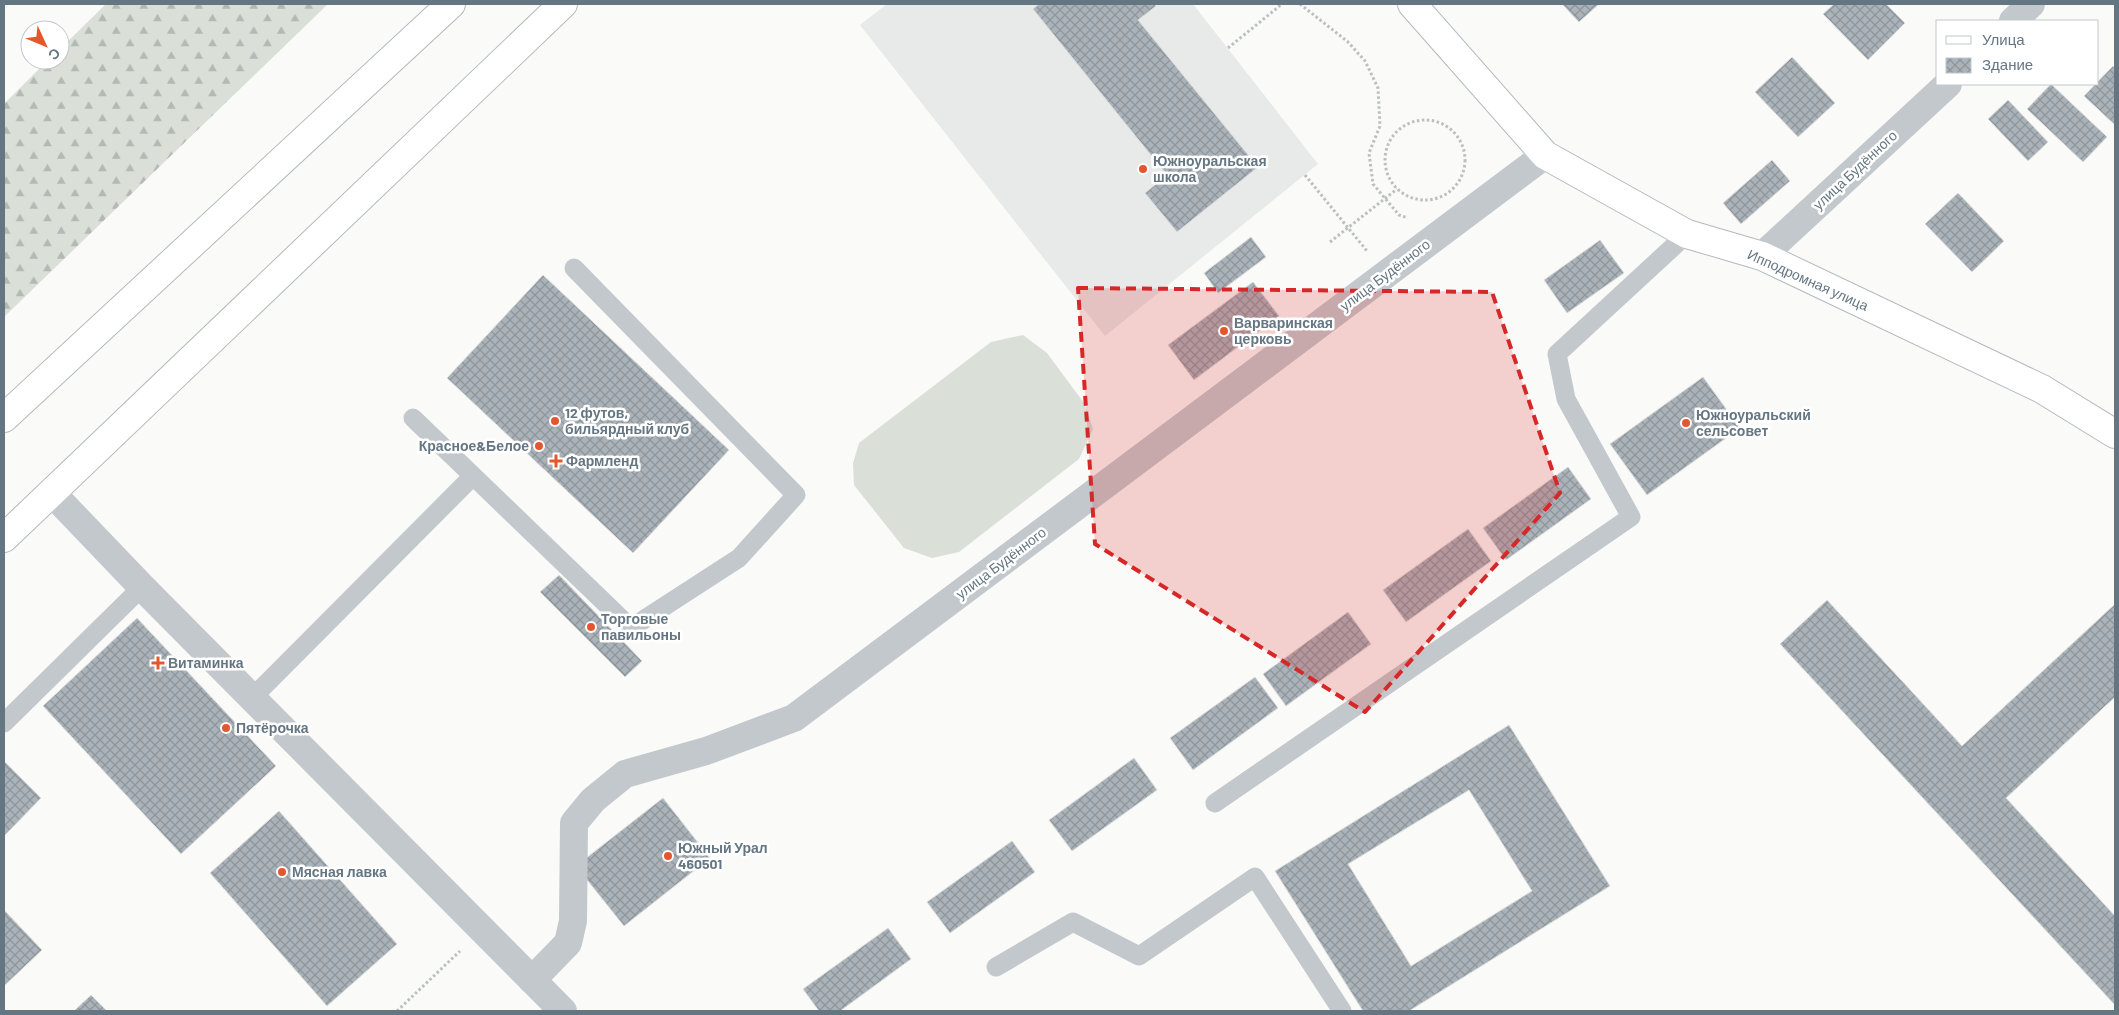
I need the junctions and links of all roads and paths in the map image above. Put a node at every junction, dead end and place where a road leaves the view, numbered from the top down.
1 (451, 4) edge
2 (563, 4) edge
3 (1282, 4) edge
4 (1300, 4) edge
5 (1412, 4) edge
6 (2031, 4) edge
7 (2014, 20) edge
8 (1228, 48) dead end
9 (1947, 85) edge
10 (1545, 155) junction
11 (1305, 175) dead end
12 (1397, 188) junction
13 (1385, 198) junction
14 (1456, 222) junction
15 (1348, 227) junction
16 (1687, 234) junction
17 (1330, 242) dead end
18 (1762, 256) junction
19 (574, 268) dead end
20 (1386, 275) junction
21 (4, 418) edge
22 (413, 418) dead end
23 (2115, 434) edge
24 (473, 476) junction
25 (51, 492) junction
26 (4, 538) edge
27 (142, 587) junction
28 (252, 698) junction
29 (4, 723) edge
30 (1215, 803) dead end
31 (482, 929) junction
32 (996, 967) dead end
33 (532, 980) junction
34 (398, 1011) edge
35 (563, 1011) edge
36 (1342, 1011) edge

1 - 21 main road
2 - 25 main road
3 - 8 path
4 - 13 path
5 - 10 main road, Ипподромная улица
6 - 7 street
9 - 18 street, улица Будённого
10 - 14 street, улица Будённого
10 - 16 main road, Ипподромная улица
11 - 15 path
12 - 12 path
12 - 13 path
13 - 14 path
13 - 15 path
14 - 20 street, улица Будённого
15 - 17 path
15 - 20 path
16 - 18 main road, Ипподромная улица
16 - 30 lane
18 - 23 main road, Ипподромная улица
19 - 24 lane
20 - 33 street, улица Будённого
22 - 24 lane
24 - 28 lane
25 - 26 main road
25 - 27 street
27 - 28 street
27 - 29 lane
28 - 31 street
31 - 33 street
31 - 34 path
32 - 36 lane
33 - 35 street

